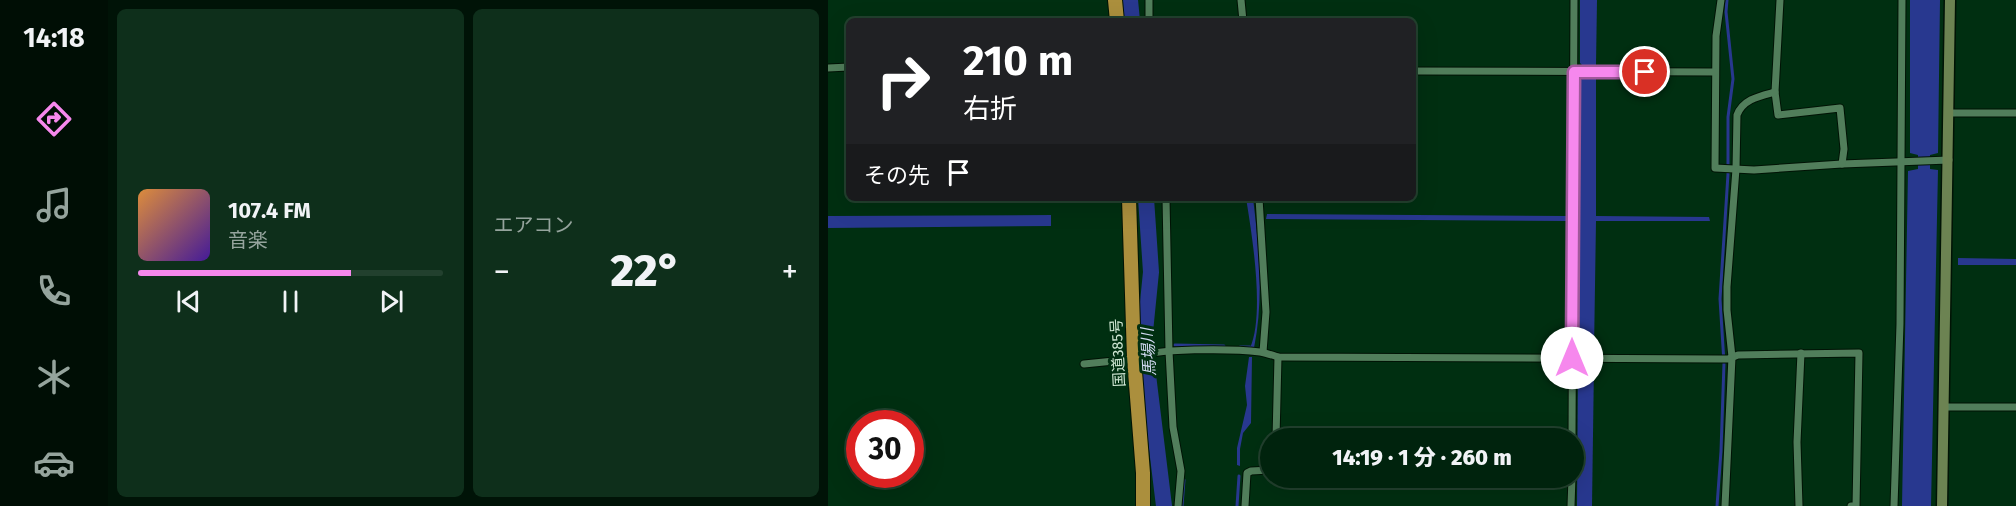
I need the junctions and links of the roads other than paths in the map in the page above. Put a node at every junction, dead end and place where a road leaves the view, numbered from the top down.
1 (1114, 0) edge
2 (1149, 0) edge
3 (1241, 0) edge
4 (1574, 0) edge
5 (1721, 0) edge
6 (1780, 0) edge
7 (1902, 0) edge
8 (1950, 0) edge
9 (1117, 18) edge
10 (1149, 18) edge
11 (1243, 18) edge
12 (846, 67) edge
13 (828, 68) edge
14 (1416, 71) edge
15 (1574, 72) junction
16 (1715, 72) junction
17 (1775, 92) junction
18 (1950, 113) junction
19 (2016, 113) edge
20 (1949, 160) junction
21 (1901, 162) junction
22 (1842, 164) junction
23 (1731, 169) junction
24 (1128, 201) edge
25 (1167, 201) edge
26 (1259, 201) edge
27 (1169, 351) junction
28 (1263, 352) junction
29 (1801, 353) junction
30 (1137, 357) junction
31 (1278, 357) junction
32 (1572, 358) junction
33 (1727, 359) junction
34 (1084, 364) dead end
35 (1944, 407) junction
36 (2016, 407) edge
37 (1276, 428) edge
38 (1572, 428) edge
39 (1260, 471) edge
40 (1572, 488) edge
41 (1143, 506) edge
42 (1178, 506) edge
43 (1245, 506) edge
44 (1571, 506) edge
45 (1725, 506) edge
46 (1799, 506) edge
47 (1851, 506) edge
48 (1894, 506) edge
49 (1942, 506) edge

1 - 9 highway
2 - 10 street
3 - 11 street
4 - 15 street
5 - 16 street
6 - 17 street
7 - 21 street
8 - 18 street
12 - 13 street
14 - 15 street
15 - 16 street
15 - 32 street
16 - 23 street
17 - 22 street
17 - 23 street
18 - 19 street
18 - 20 street
20 - 21 street
20 - 35 street
21 - 22 street
21 - 48 street
22 - 23 street
23 - 33 street
24 - 30 highway, 国道385号
25 - 27 street
26 - 28 street
27 - 28 street
27 - 30 street
27 - 42 street
28 - 31 street
29 - 33 street
29 - 46 street
29 - 47 street
30 - 34 street
30 - 41 highway, 国道385号
31 - 32 street
31 - 37 street
32 - 33 street
32 - 38 street
33 - 45 street
35 - 36 street
35 - 49 street
39 - 43 street
40 - 44 street

